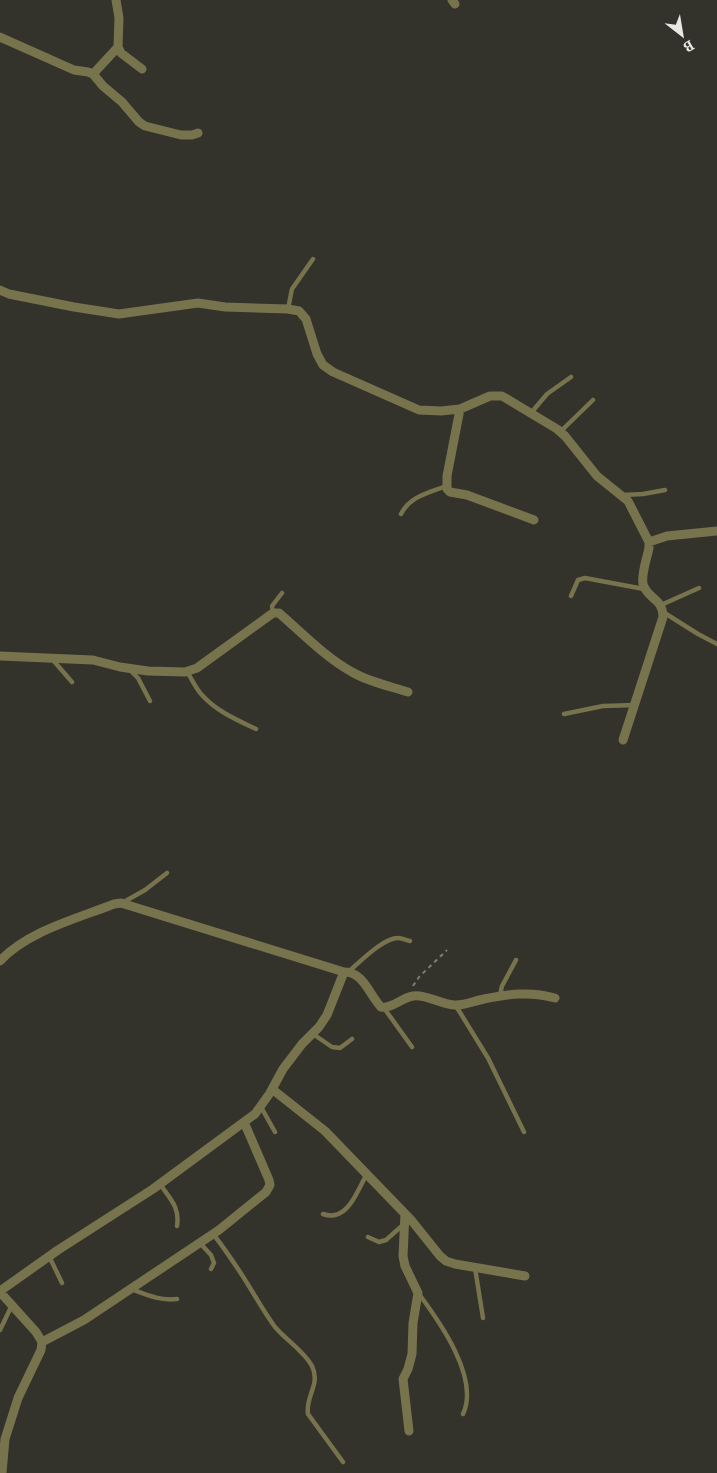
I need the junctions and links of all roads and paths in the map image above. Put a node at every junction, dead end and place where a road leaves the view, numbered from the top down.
1 (116, 0) edge
2 (0, 38) edge
3 (118, 47) junction
4 (142, 69) dead end
5 (93, 74) junction
6 (198, 133) dead end
7 (313, 259) dead end
8 (0, 290) edge
9 (288, 309) junction
10 (571, 377) dead end
11 (593, 400) dead end
12 (460, 409) junction
13 (531, 413) junction
14 (560, 432) junction
15 (446, 486) junction
16 (665, 490) dead end
17 (622, 495) junction
18 (401, 514) dead end
19 (534, 520) dead end
20 (717, 531) edge
21 (649, 542) junction
22 (699, 588) dead end
23 (645, 589) junction
24 (282, 593) dead end
25 (571, 596) dead end
26 (662, 609) junction
27 (273, 613) junction
28 (717, 644) edge
29 (0, 656) edge
30 (51, 658) junction
31 (128, 668) junction
32 (187, 671) junction
33 (72, 682) dead end
34 (408, 692) dead end
35 (150, 701) dead end
36 (635, 705) junction
37 (564, 714) dead end
38 (256, 729) dead end
39 (624, 740) dead end
40 (166, 873) dead end
41 (121, 903) junction
42 (410, 941) dead end
43 (447, 950) dead end
44 (516, 960) dead end
45 (0, 961) edge
46 (347, 971) junction
47 (500, 996) junction
48 (555, 998) dead end
49 (404, 1000) junction
50 (455, 1005) junction
51 (383, 1008) junction
52 (313, 1034) junction
53 (352, 1039) dead end
54 (412, 1047) dead end
55 (272, 1089) junction
56 (261, 1106) junction
57 (244, 1122) junction
58 (275, 1132) dead end
59 (524, 1132) dead end
60 (367, 1174) junction
61 (160, 1184) junction
62 (322, 1214) dead end
63 (406, 1214) junction
64 (405, 1224) junction
65 (177, 1226) dead end
66 (214, 1234) junction
67 (368, 1237) dead end
68 (200, 1243) junction
69 (49, 1256) junction
70 (475, 1268) junction
71 (211, 1269) dead end
72 (525, 1276) dead end
73 (62, 1283) dead end
74 (132, 1289) junction
75 (0, 1292) edge
76 (418, 1293) junction
77 (177, 1299) dead end
78 (12, 1305) junction
79 (483, 1318) dead end
80 (0, 1330) edge
81 (42, 1342) junction
82 (463, 1414) dead end
83 (409, 1431) dead end
84 (343, 1462) dead end
85 (2, 1473) edge

1 - 3 street
2 - 5 street
3 - 4 street
3 - 5 street
5 - 6 street
7 - 9 lane
8 - 9 street
9 - 12 street
10 - 13 lane
11 - 14 lane
12 - 13 street
12 - 15 street
13 - 14 street
14 - 17 street
15 - 18 lane
15 - 19 street
16 - 17 lane
17 - 21 street
20 - 21 street
21 - 23 street
22 - 26 lane
23 - 25 lane
23 - 26 street
24 - 27 lane
26 - 28 lane
26 - 36 street
27 - 32 street
27 - 34 street
29 - 30 street
30 - 31 street
30 - 33 lane
31 - 32 street
31 - 35 lane
32 - 38 lane
36 - 37 lane
36 - 39 street
40 - 41 lane
41 - 45 street
41 - 46 street
42 - 46 lane
43 - 49 path
44 - 47 lane
46 - 51 street
46 - 52 street
47 - 48 street
47 - 50 street
49 - 50 street
49 - 51 street
50 - 59 lane
51 - 54 lane
52 - 53 lane
52 - 55 street
55 - 56 street
55 - 60 street
56 - 57 street
56 - 58 lane
57 - 61 street
57 - 66 street
60 - 62 lane
60 - 63 street
61 - 65 lane
61 - 69 street
63 - 64 street
63 - 70 street
64 - 67 lane
64 - 76 street
66 - 68 street
66 - 84 lane
68 - 71 lane
68 - 74 street
69 - 73 lane
69 - 75 street
70 - 72 street
70 - 79 lane
74 - 77 lane
74 - 81 street
75 - 78 street
76 - 82 lane
76 - 83 street
78 - 80 lane
78 - 81 street
81 - 85 street

